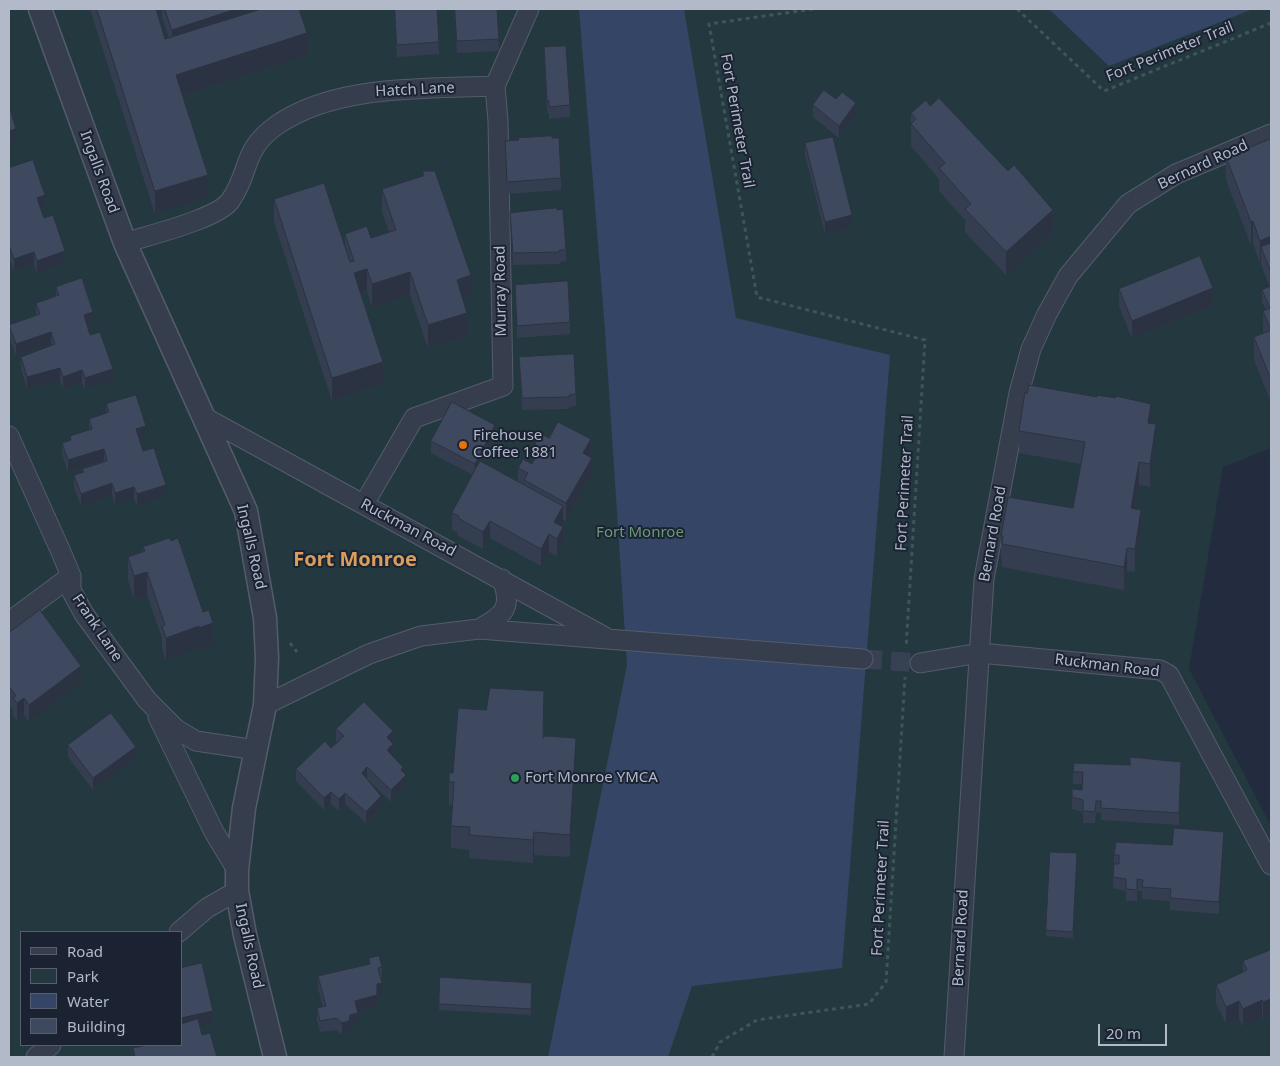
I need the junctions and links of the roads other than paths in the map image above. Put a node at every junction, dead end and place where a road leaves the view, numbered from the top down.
1 (40, 9) edge
2 (529, 9) edge
3 (495, 86) junction
4 (1271, 134) edge
5 (125, 243) junction
6 (204, 417) junction
7 (9, 436) edge
8 (364, 504) junction
9 (71, 576) junction
10 (502, 579) junction
11 (9, 622) edge
12 (479, 629) junction
13 (610, 640) junction
14 (980, 653) junction
15 (863, 659) tunnel mouth
16 (913, 659) tunnel mouth
17 (265, 705) junction
18 (155, 709) junction
19 (256, 750) junction
20 (1271, 865) edge
21 (237, 880) junction
22 (180, 931) edge
23 (50, 1046) edge
24 (36, 1057) edge
25 (275, 1057) edge
26 (954, 1057) edge

1 - 5 street, Ingalls Road
2 - 3 street, Murray Road
3 - 5 street, Hatch Lane
3 - 8 street, Murray Road
4 - 14 street, Bernard Road
5 - 6 street, Ingalls Road
6 - 8 street, Ruckman Road
6 - 17 street, Ingalls Road
7 - 9 street, Frank Lane
8 - 10 street, Ruckman Road
9 - 11 street
9 - 18 street, Frank Lane
10 - 12 street
10 - 13 street, Ruckman Road
12 - 13 street, Ruckman Road
12 - 17 street, Ruckman Road
13 - 15 street, Ruckman Road
14 - 16 street, Ruckman Road
14 - 20 street, Ruckman Road
14 - 26 street, Bernard Road
17 - 19 street, Ingalls Road
18 - 19 street, Frank Lane
18 - 21 street
19 - 21 street, Ingalls Road
21 - 22 street
21 - 25 street, Ingalls Road
23 - 24 street

